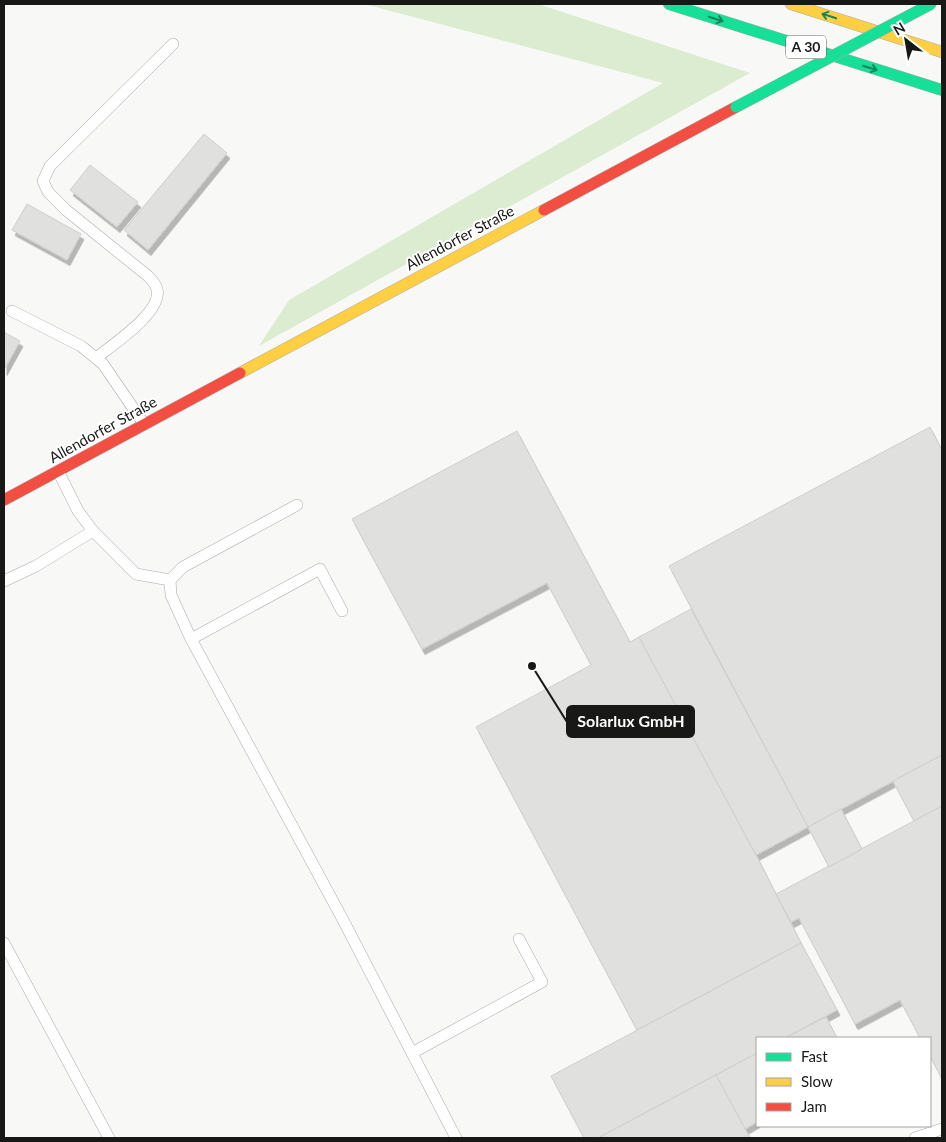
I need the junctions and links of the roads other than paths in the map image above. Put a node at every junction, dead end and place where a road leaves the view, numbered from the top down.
1 (669, 4) edge
2 (791, 4) edge
3 (930, 4) edge
4 (173, 44) dead end
5 (942, 52) edge
6 (942, 90) edge
7 (12, 311) dead end
8 (96, 358) junction
9 (144, 424) junction
10 (58, 471) junction
11 (4, 500) edge
12 (297, 505) dead end
13 (92, 532) junction
14 (170, 580) junction
15 (4, 581) edge
16 (342, 611) dead end
17 (191, 639) junction
18 (519, 939) dead end
19 (4, 943) edge
20 (412, 1053) junction
21 (942, 1129) edge
22 (109, 1138) edge
23 (456, 1138) edge
24 (915, 1138) edge

1 -> 6 main road, A 30
5 -> 2 main road, A 30
3 - 9 main road, Allendorfer Straße, bridge
4 - 8 lane
7 - 8 lane
8 - 9 lane
9 - 10 main road, Allendorfer Straße
10 - 11 main road, Allendorfer Straße
10 - 13 lane
12 - 14 lane
13 - 14 lane
13 - 15 lane
14 - 17 lane
16 - 17 lane
17 - 20 lane
18 - 20 lane
19 - 22 lane
20 - 23 lane
21 - 24 lane

